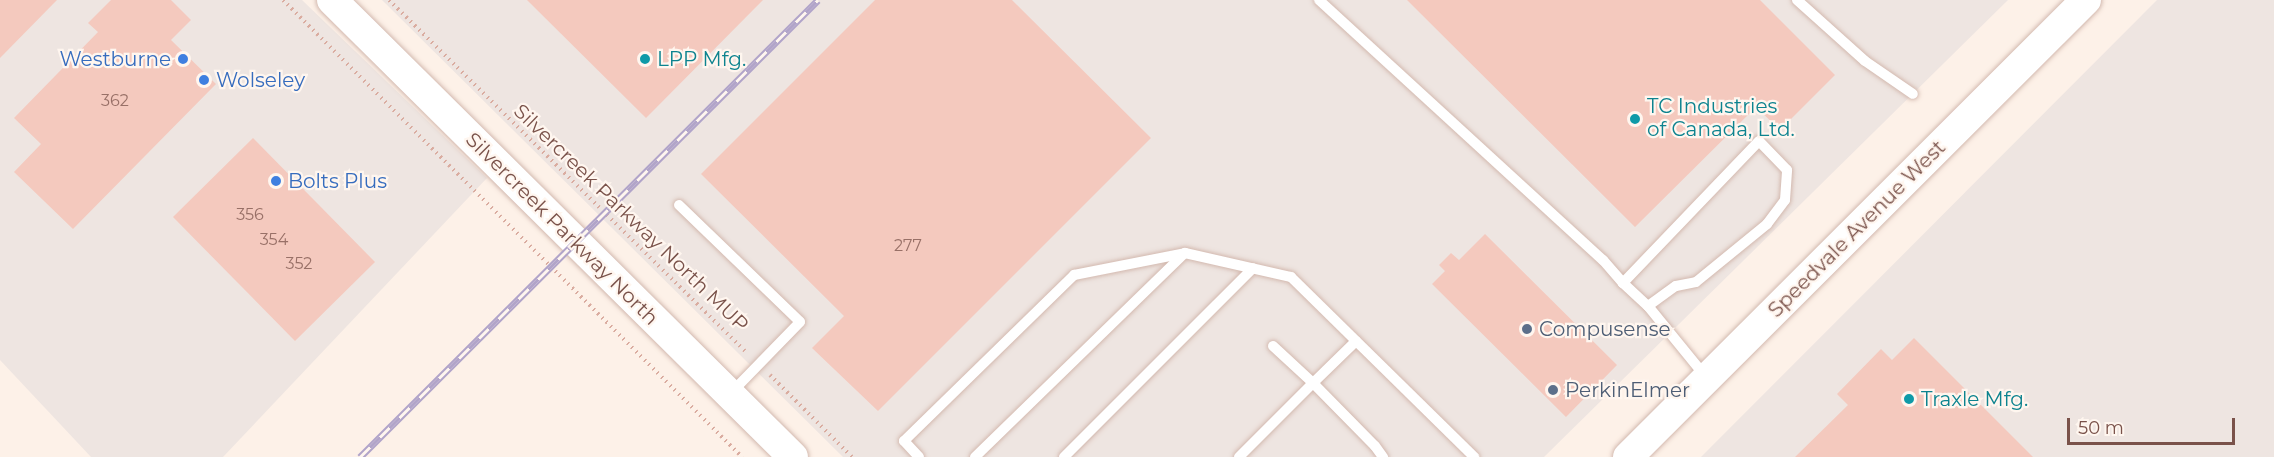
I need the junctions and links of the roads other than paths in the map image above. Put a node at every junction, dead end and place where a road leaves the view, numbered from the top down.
1 (332, 0) edge
2 (1319, 0) edge
3 (1797, 0) edge
4 (2086, 0) edge
5 (1913, 94) dead end
6 (679, 205) dead end
7 (1185, 253) junction
8 (1253, 268) junction
9 (1623, 283) junction
10 (1648, 306) junction
11 (1356, 341) junction
12 (1273, 346) dead end
13 (1707, 378) junction
14 (1313, 383) junction
15 (729, 394) junction
16 (793, 457) edge
17 (919, 457) edge
18 (975, 457) edge
19 (1064, 457) edge
20 (1239, 457) edge
21 (1383, 457) edge
22 (1474, 457) edge
23 (1628, 457) edge

1 - 15 main road, Silvercreek Parkway North
2 - 9 lane
3 - 5 lane
4 - 13 main road, Speedvale Avenue West
6 - 15 lane
7 - 8 lane
7 - 17 lane
7 - 18 lane
8 - 11 lane
8 - 19 lane
9 - 10 lane
9 - 10 lane
10 - 13 lane
11 - 14 lane
11 - 22 lane
12 - 14 lane
13 - 23 main road, Speedvale Avenue West
14 - 20 lane
14 - 21 lane
15 - 16 main road, Silvercreek Parkway North

